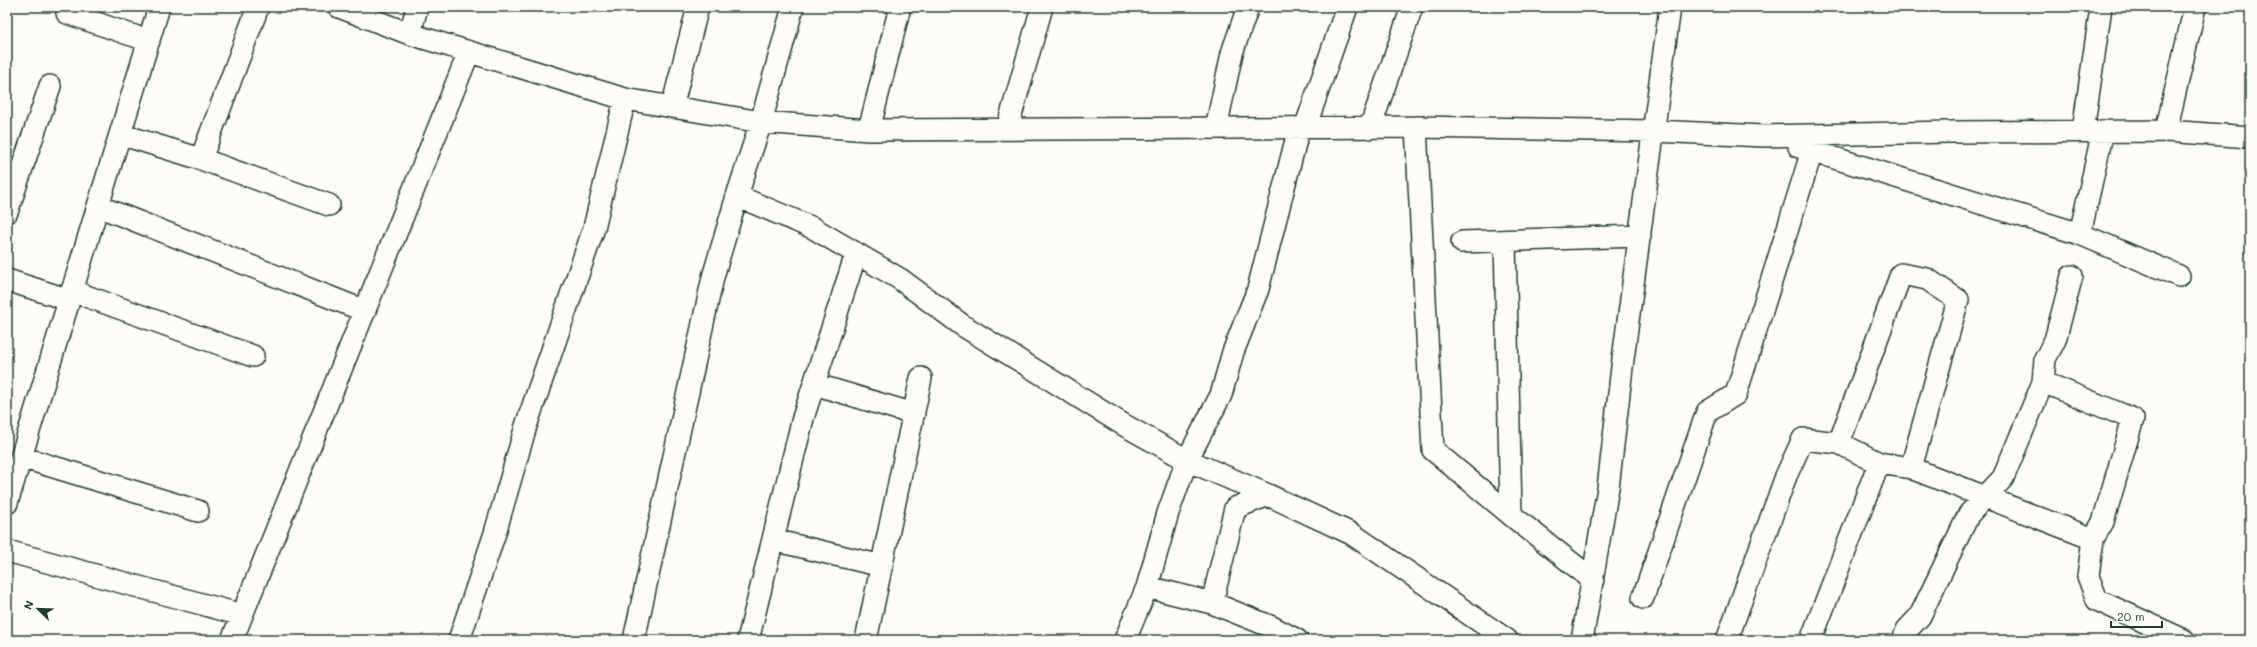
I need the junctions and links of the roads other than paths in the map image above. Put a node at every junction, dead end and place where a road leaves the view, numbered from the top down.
1 (68, 7) edge
2 (159, 7) edge
3 (258, 7) edge
4 (339, 7) edge
5 (417, 7) edge
6 (698, 7) edge
7 (792, 7) edge
8 (900, 7) edge
9 (1042, 7) edge
10 (1248, 7) edge
11 (1347, 7) edge
12 (1412, 7) edge
13 (1670, 7) edge
14 (2101, 7) edge
15 (2195, 7) edge
16 (410, 34) junction
17 (149, 41) junction
18 (469, 52) junction
19 (50, 86) dead end
20 (625, 99) junction
21 (672, 107) junction
22 (761, 122) junction
23 (1416, 127) junction
24 (1216, 128) junction
25 (1302, 128) junction
26 (1370, 128) junction
27 (1007, 129) junction
28 (869, 130) junction
29 (1654, 131) junction
30 (2083, 131) junction
31 (2103, 131) junction
32 (2166, 131) junction
33 (120, 134) junction
34 (1764, 136) junction
35 (2250, 137) edge
36 (1812, 151) junction
37 (201, 159) junction
38 (737, 196) junction
39 (329, 205) dead end
40 (98, 206) junction
41 (7, 212) edge
42 (2080, 234) junction
43 (1640, 236) junction
44 (1505, 241) junction
45 (1462, 242) dead end
46 (856, 254) junction
47 (2072, 276) dead end
48 (2179, 276) dead end
49 (7, 280) edge
50 (71, 296) junction
51 (365, 311) junction
52 (253, 356) dead end
53 (921, 378) dead end
54 (2043, 382) junction
55 (814, 384) junction
56 (914, 414) junction
57 (1839, 443) junction
58 (21, 457) junction
59 (1187, 460) junction
60 (1879, 463) junction
61 (1911, 468) junction
62 (1268, 495) junction
63 (1984, 498) junction
64 (7, 503) edge
65 (198, 511) dead end
66 (1511, 515) junction
67 (2093, 539) junction
68 (773, 540) junction
69 (7, 551) edge
70 (882, 566) junction
71 (1593, 580) junction
72 (1147, 587) junction
73 (1643, 598) dead end
74 (1212, 603) junction
75 (242, 616) junction
76 (232, 640) edge
77 (459, 640) edge
78 (634, 640) edge
79 (748, 640) edge
80 (866, 640) edge
81 (1125, 640) edge
82 (1297, 640) edge
83 (1507, 640) edge
84 (1582, 640) edge
85 (1727, 640) edge
86 (1811, 640) edge
87 (1903, 640) edge
88 (2184, 640) edge

1 - 17 street
2 - 17 street
3 - 37 street
4 - 16 street
5 - 16 street
6 - 21 street
7 - 22 street
8 - 28 street
9 - 27 street
10 - 24 street
11 - 25 street
12 - 26 street
13 - 29 street
14 - 30 street
15 - 32 street
16 - 18 street
17 - 33 street
18 - 20 street
18 - 51 street
19 - 41 street
20 - 21 street
20 - 77 street
21 - 22 street
22 - 28 street
22 - 38 street
23 - 26 street
23 - 29 street
23 - 66 street
24 - 25 street
24 - 27 street
25 - 26 street
25 - 59 street
27 - 28 street
29 - 34 street
29 - 43 street
30 - 31 street
30 - 34 street
31 - 32 street
31 - 42 street
32 - 35 street
33 - 37 street
33 - 40 street
34 - 36 street
36 - 42 street
36 - 73 street
37 - 39 street
38 - 46 street
38 - 78 street
40 - 50 street
40 - 51 street
42 - 48 street
43 - 44 street
43 - 71 street
44 - 45 street
44 - 66 street
46 - 55 street
46 - 59 street
47 - 54 street
49 - 50 street
50 - 52 street
50 - 58 street
51 - 75 street
53 - 56 street
54 - 63 street
54 - 67 street
55 - 56 street
55 - 68 street
56 - 70 street
57 - 60 street
57 - 61 street
57 - 85 street
58 - 64 street
58 - 65 street
59 - 62 street
59 - 72 street
60 - 61 street
60 - 86 street
61 - 63 street
62 - 74 street
62 - 83 street
63 - 67 street
63 - 87 street
66 - 71 street
67 - 88 street
68 - 70 street
68 - 79 street
69 - 75 street
70 - 80 street
71 - 84 street
72 - 74 street
72 - 81 street
74 - 82 street
75 - 76 street

